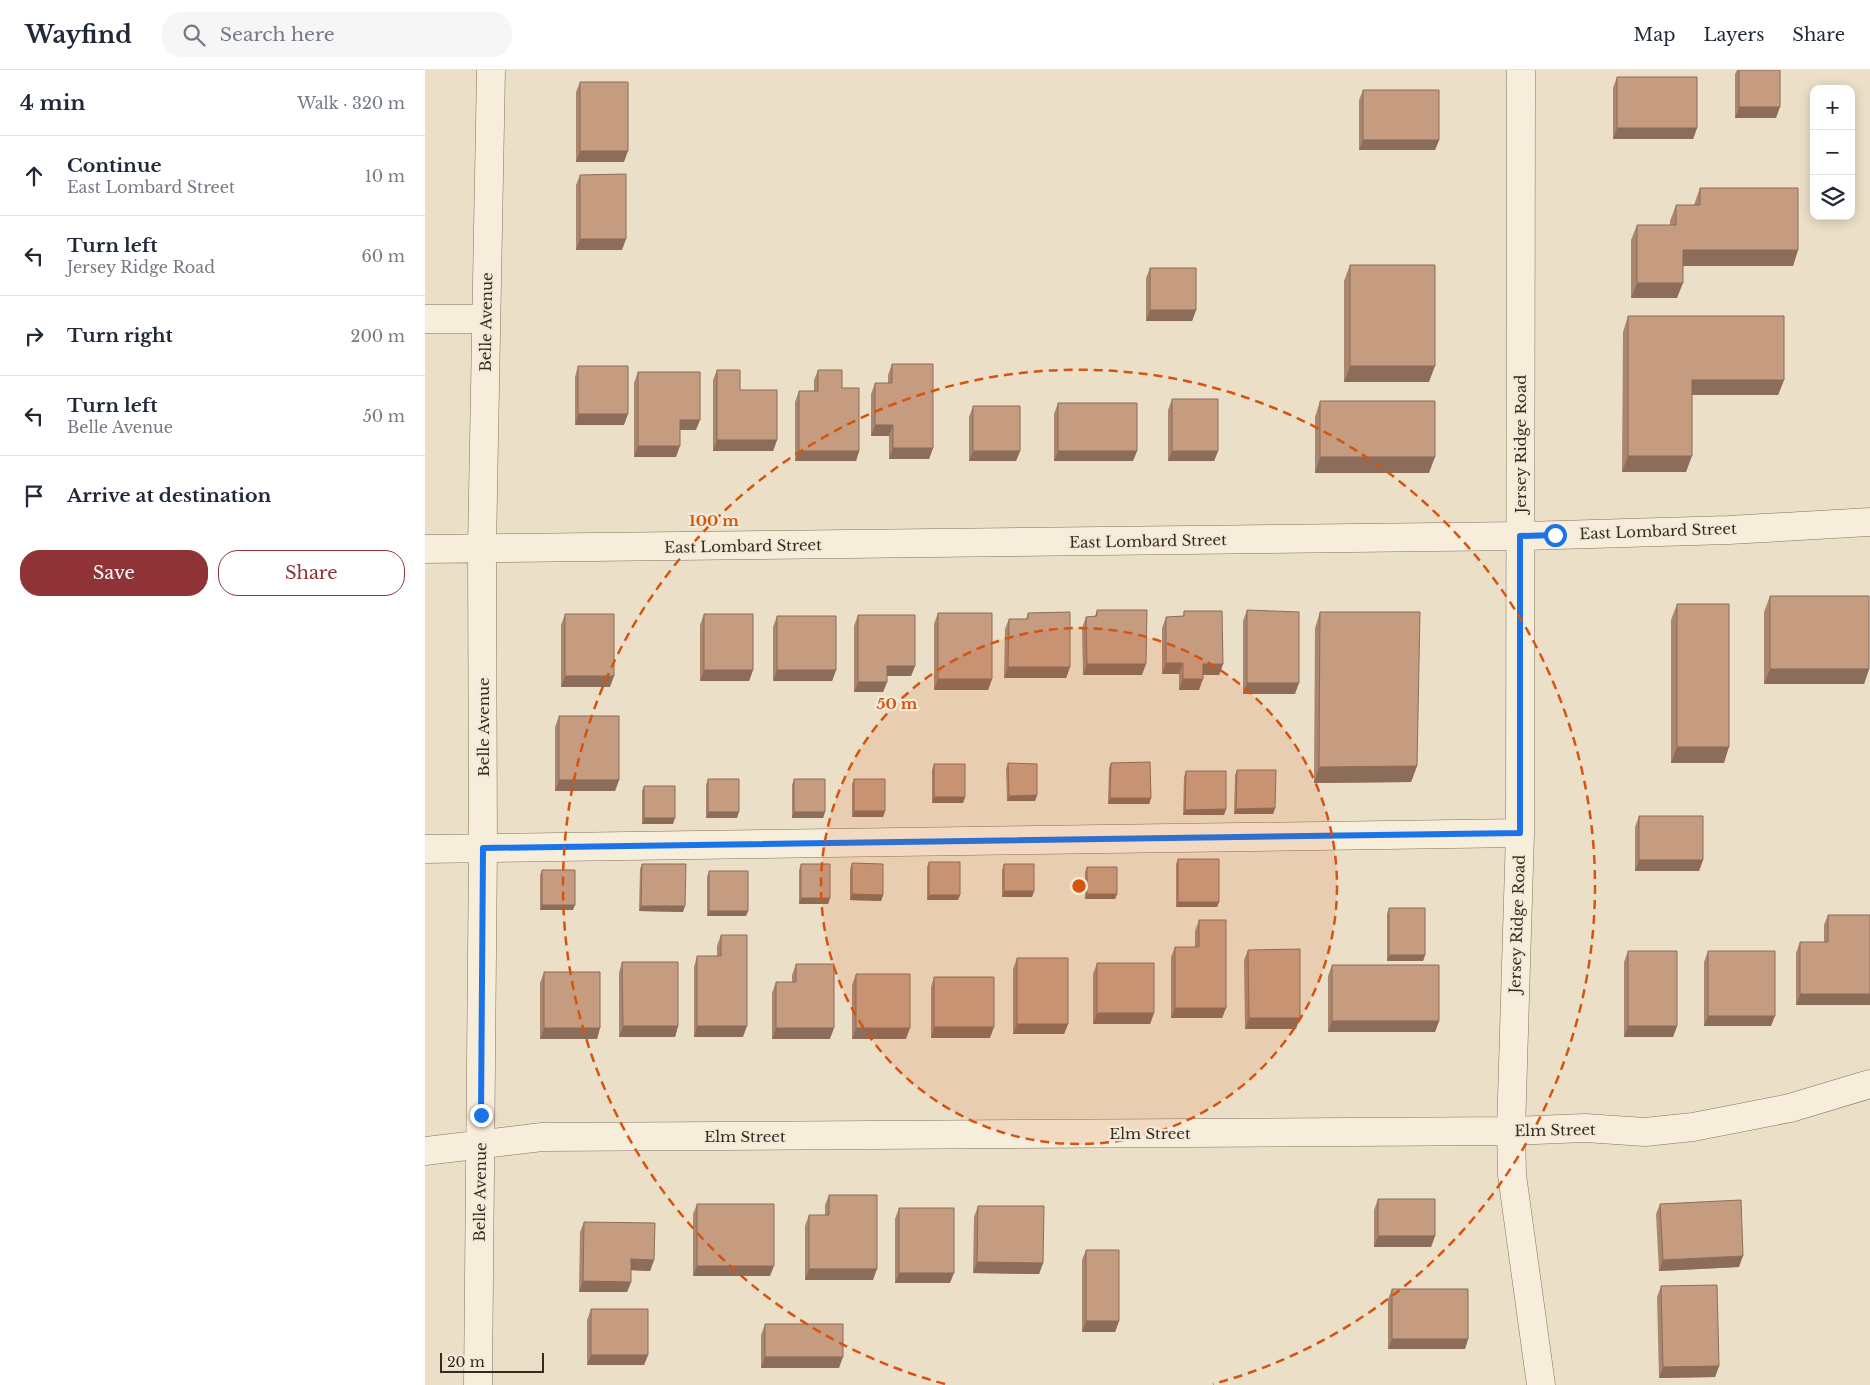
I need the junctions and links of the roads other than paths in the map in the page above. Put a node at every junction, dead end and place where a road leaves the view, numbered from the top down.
1 (491, 70) edge
2 (1521, 70) edge
3 (425, 319) edge
4 (486, 319) junction
5 (1870, 522) edge
6 (1520, 536) junction
7 (482, 548) junction
8 (425, 549) edge
9 (1520, 833) junction
10 (483, 848) junction
11 (425, 849) edge
12 (1870, 1084) edge
13 (1511, 1131) junction
14 (481, 1144) junction
15 (425, 1151) edge
16 (478, 1385) edge
17 (1541, 1385) edge

1 - 4 street, Belle Avenue
2 - 6 street, Jersey Ridge Road
3 - 4 street
4 - 7 street, Belle Avenue
5 - 6 street, East Lombard Street
6 - 7 street, East Lombard Street
6 - 9 street, Jersey Ridge Road
7 - 8 street, East Lombard Street
7 - 10 street, Belle Avenue
9 - 10 street
9 - 13 street, Jersey Ridge Road
10 - 11 street
10 - 14 street, Belle Avenue
12 - 13 street, Elm Street
13 - 14 street, Elm Street
13 - 17 street, Jersey Ridge Road
14 - 15 street, Elm Street
14 - 16 street, Belle Avenue

